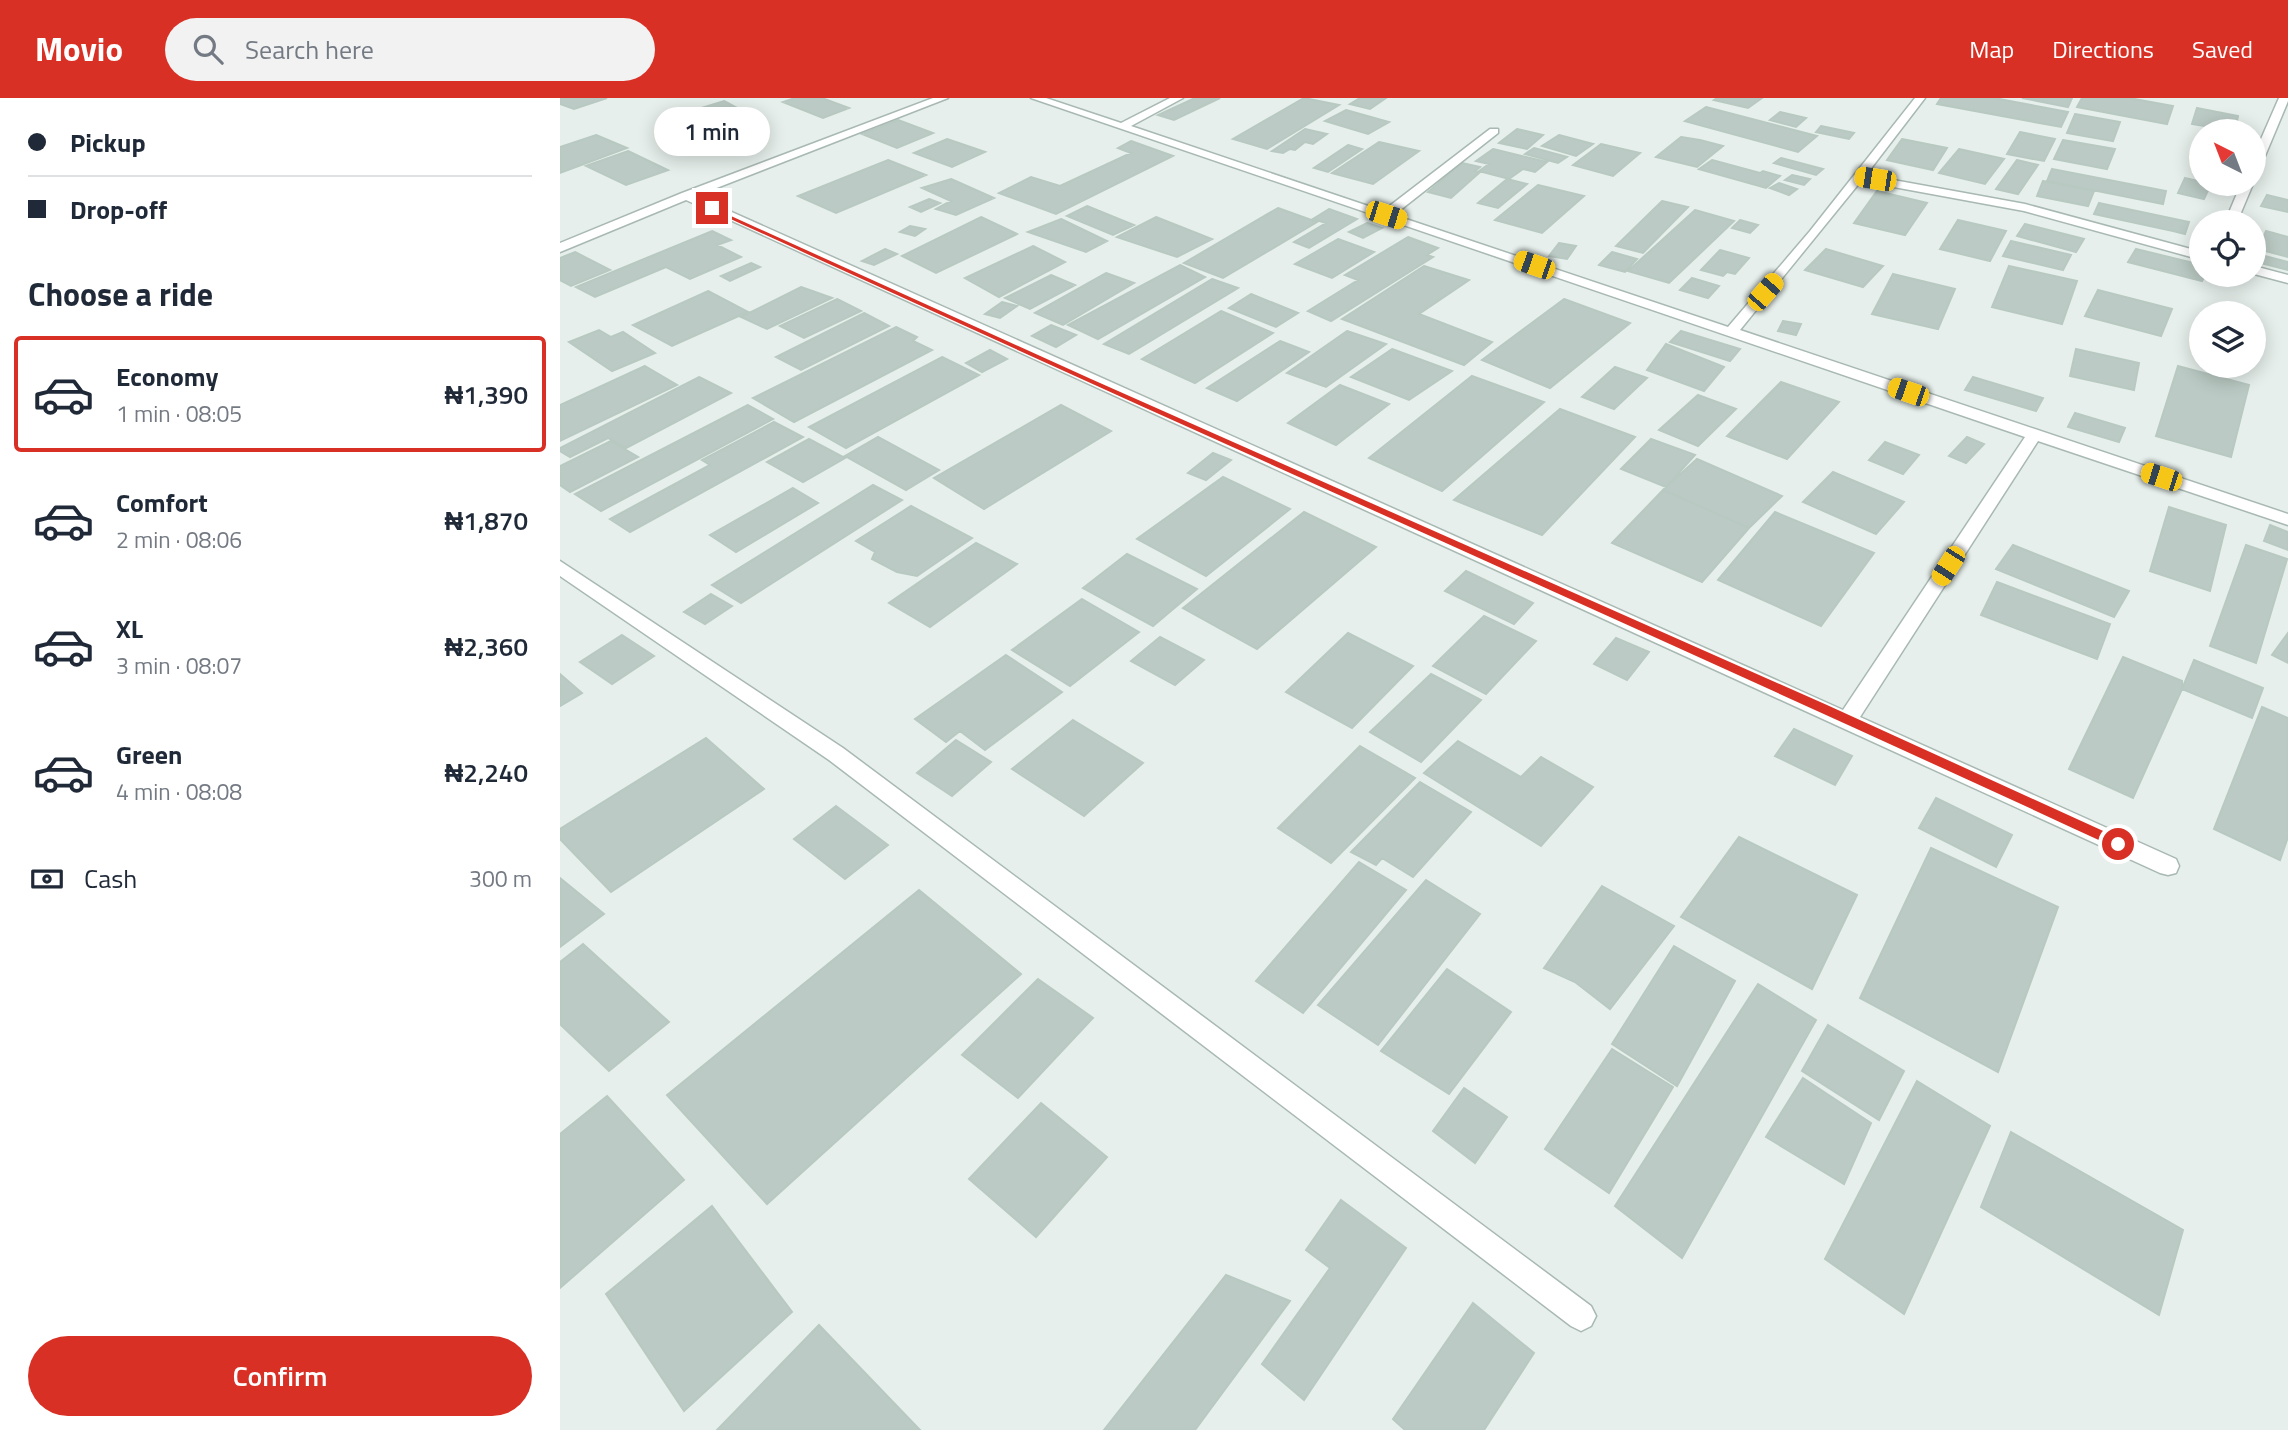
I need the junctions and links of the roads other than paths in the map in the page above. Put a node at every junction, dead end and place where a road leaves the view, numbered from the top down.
1 (943, 98) edge
2 (1036, 98) edge
3 (1178, 98) edge
4 (1920, 98) edge
5 (2284, 98) edge
6 (1122, 127) junction
7 (1494, 131) dead end
8 (2266, 147) edge
9 (1858, 177) junction
10 (686, 196) junction
11 (1386, 215) junction
12 (560, 248) edge
13 (2189, 252) edge
14 (2266, 273) edge
15 (2288, 279) edge
16 (1732, 331) junction
17 (2034, 435) junction
18 (2288, 520) edge
19 (560, 567) edge
20 (1848, 719) junction
21 (2168, 866) dead end
22 (1581, 1316) dead end

1 - 10 street
2 - 6 street
3 - 6 street
4 - 9 street
5 - 8 street
6 - 11 street
7 - 11 street
9 - 13 street
9 - 16 street
10 - 12 street
10 - 20 street
11 - 16 street
14 - 15 street
16 - 17 street
17 - 18 street
17 - 20 street
19 - 22 street
20 - 21 street

